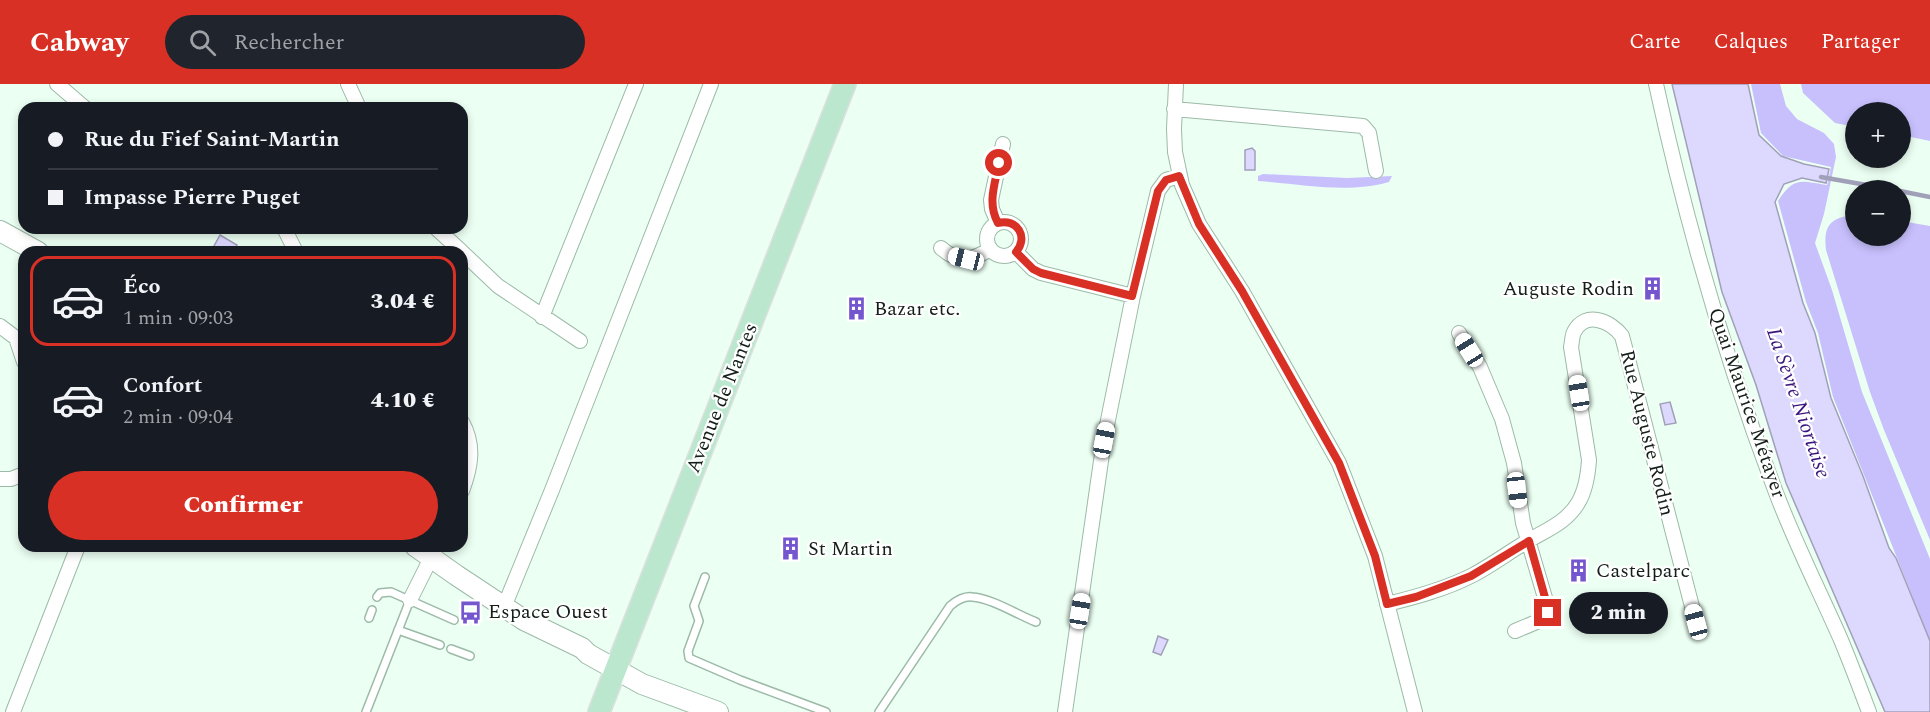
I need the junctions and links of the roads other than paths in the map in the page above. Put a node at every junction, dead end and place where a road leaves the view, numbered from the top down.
1 (57, 84) edge
2 (348, 84) edge
3 (636, 84) edge
4 (711, 84) edge
5 (845, 84) edge
6 (1176, 84) edge
7 (1656, 84) edge
8 (78, 102) edge
9 (356, 102) edge
10 (1173, 109) junction
11 (1004, 144) dead end
12 (1376, 171) dead end
13 (1179, 176) junction
14 (998, 223) junction
15 (0, 231) edge
16 (442, 234) edge
17 (27, 246) edge
18 (456, 246) edge
19 (941, 248) dead end
20 (990, 249) junction
21 (1016, 252) junction
22 (468, 258) edge
23 (1132, 296) junction
24 (542, 316) junction
25 (0, 326) edge
26 (1459, 333) dead end
27 (580, 341) dead end
28 (18, 344) edge
29 (468, 433) edge
30 (468, 476) edge
31 (18, 477) edge
32 (0, 479) edge
33 (1529, 541) junction
34 (76, 552) edge
35 (429, 553) edge
36 (705, 577) dead end
37 (377, 597) dead end
38 (410, 600) junction
39 (1387, 604) junction
40 (504, 607) junction
41 (372, 609) dead end
42 (369, 618) dead end
43 (454, 620) dead end
44 (1036, 622) dead end
45 (1696, 622) dead end
46 (398, 630) junction
47 (1515, 631) dead end
48 (440, 645) dead end
49 (451, 649) dead end
50 (588, 654) junction
51 (470, 656) dead end
52 (615, 669) junction
53 (13, 712) edge
54 (366, 712) edge
55 (599, 712) edge
56 (717, 712) edge
57 (826, 712) edge
58 (879, 712) edge
59 (1065, 712) edge
60 (1415, 712) edge
61 (1869, 712) edge

1 - 8 street
2 - 9 street
3 - 24 street
4 - 40 street
5 - 52 main road, Avenue de Nantes
6 - 10 street
7 - 61 street, Quai Maurice Métayer
10 - 12 street
10 - 13 street
11 - 14 street
13 - 23 street
13 - 39 street
14 - 20 street
14 - 21 street
15 - 17 street
16 - 18 street
19 - 20 street
20 - 21 street
21 - 23 street
22 - 24 street
23 - 59 street
24 - 27 street
25 - 28 street
26 - 33 street
29 - 30 street
31 - 32 street
33 - 39 street, Rue Auguste Rodin
33 - 45 street, Rue Auguste Rodin
33 - 47 street
34 - 53 street
35 - 38 street
35 - 40 street
35 - 50 street
36 - 57 lane
37 - 38 lane
38 - 43 lane
38 - 46 lane
39 - 60 street
40 - 50 street
41 - 42 lane
44 - 58 lane
46 - 48 lane
46 - 54 lane
49 - 51 lane
50 - 52 street
52 - 55 main road, Avenue de Nantes
52 - 56 street

